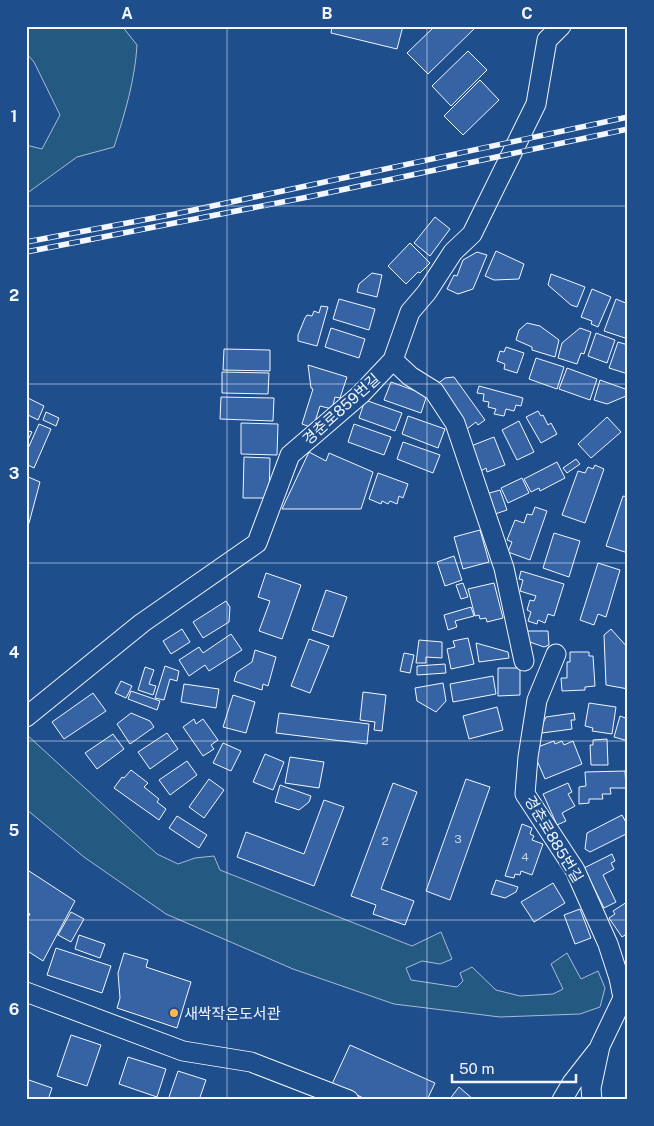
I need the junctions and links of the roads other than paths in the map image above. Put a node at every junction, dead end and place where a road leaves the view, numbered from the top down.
1 (560, 26) edge
2 (393, 360) junction
3 (556, 654) dead end
4 (524, 661) dead end
5 (26, 716) edge
6 (26, 992) edge
7 (600, 1046) junction
8 (349, 1100) edge
9 (562, 1100) edge
10 (592, 1100) edge

1 - 2 street, 경춘로859번길
2 - 4 street
2 - 5 street, 경춘로859번길
3 - 7 street, 경춘로885번길
6 - 8 street
7 - 9 street
7 - 10 street

